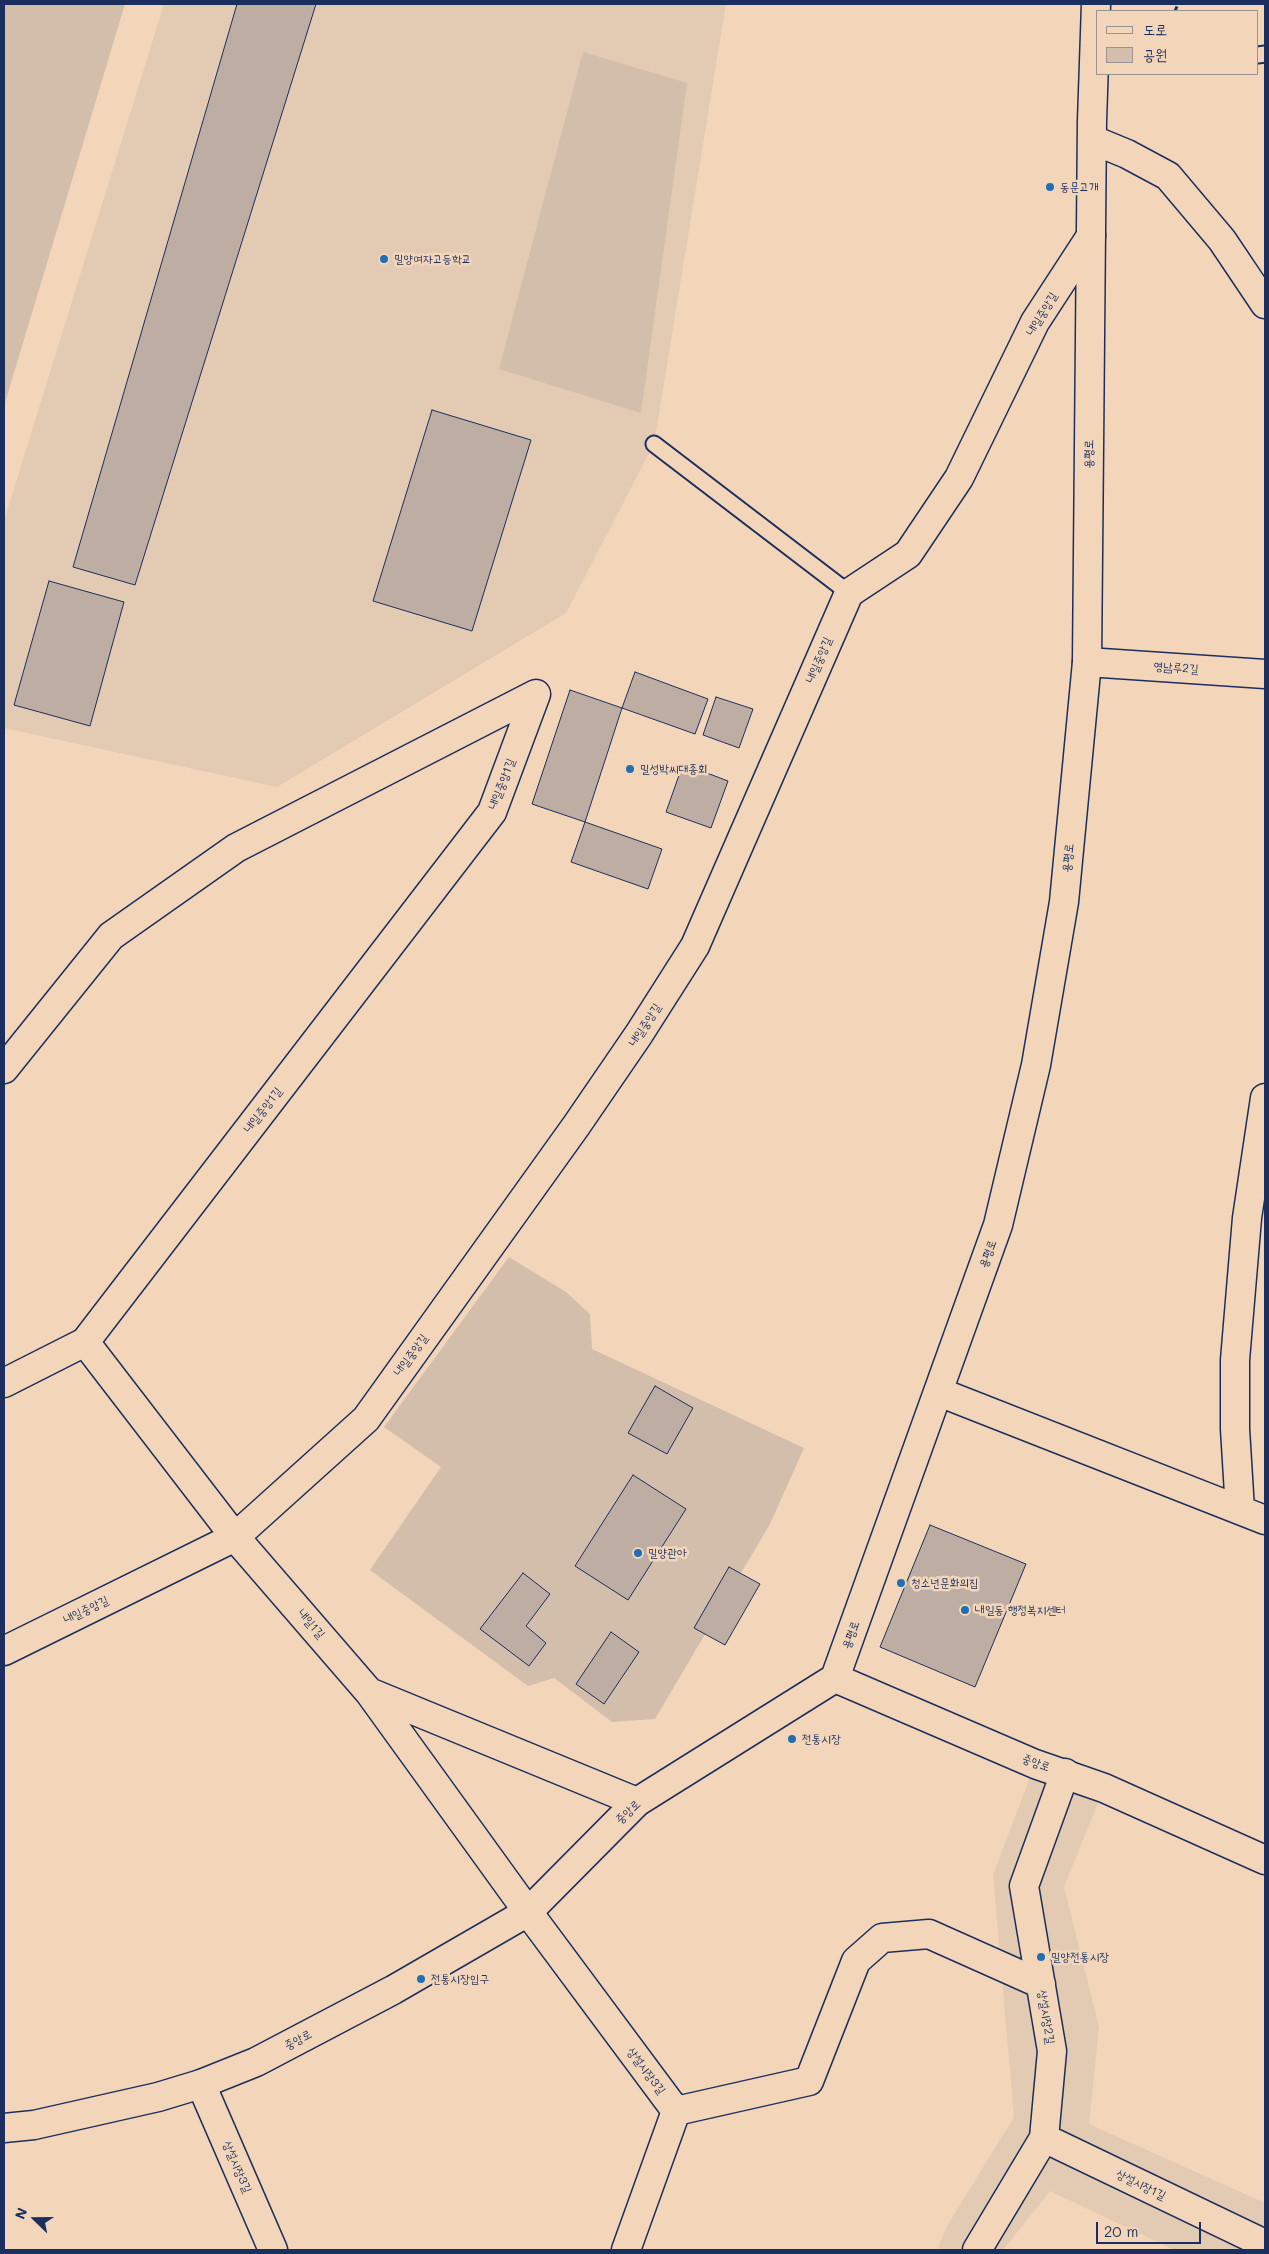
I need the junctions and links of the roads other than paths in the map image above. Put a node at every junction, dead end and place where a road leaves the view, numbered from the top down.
1 (1101, 75) edge
2 (1093, 140) junction
3 (1091, 236) junction
4 (1265, 304) edge
5 (654, 444) dead end
6 (849, 592) junction
7 (1087, 662) junction
8 (1265, 674) edge
9 (4, 1070) edge
10 (1265, 1098) edge
11 (85, 1342) junction
12 (4, 1383) edge
13 (939, 1392) junction
14 (1240, 1510) junction
15 (1265, 1520) edge
16 (236, 1536) junction
17 (4, 1651) edge
18 (835, 1678) junction
19 (369, 1692) junction
20 (1065, 1773) junction
21 (637, 1802) junction
22 (1265, 1860) edge
23 (528, 1912) junction
24 (1041, 1984) junction
25 (201, 2084) junction
26 (676, 2111) junction
27 (4, 2128) edge
28 (1044, 2138) junction
29 (1265, 2244) edge
30 (273, 2250) edge
31 (626, 2250) edge
32 (977, 2250) edge

1 - 2 street, 용평로
2 - 3 street, 용평로
2 - 4 street
3 - 6 street, 내일중앙길
3 - 7 street, 용평로
5 - 6 lane
6 - 16 street, 내일중앙길
7 - 8 street, 영남루2길
7 - 13 street, 용평로
9 - 11 street, 내일중앙1길
10 - 14 street
11 - 12 street, 내일중앙1길
11 - 16 street, 내일1길
13 - 14 street
13 - 18 street, 용평로
14 - 15 street
16 - 17 street, 내일중앙길
16 - 19 street, 내일1길
18 - 20 street, 중앙로
18 - 21 street, 중앙로
19 - 21 street
19 - 23 street, 내일1길
20 - 22 street, 중앙로
20 - 24 street, 상설시장2길
21 - 23 street, 중앙로
23 - 25 street, 중앙로
23 - 26 street, 상설시장3길
24 - 26 street
24 - 28 street, 상설시장2길
25 - 27 street, 중앙로
25 - 30 street, 상설시장3길
26 - 31 street
28 - 29 street, 상설시장1길
28 - 32 street, 상설시장2길

